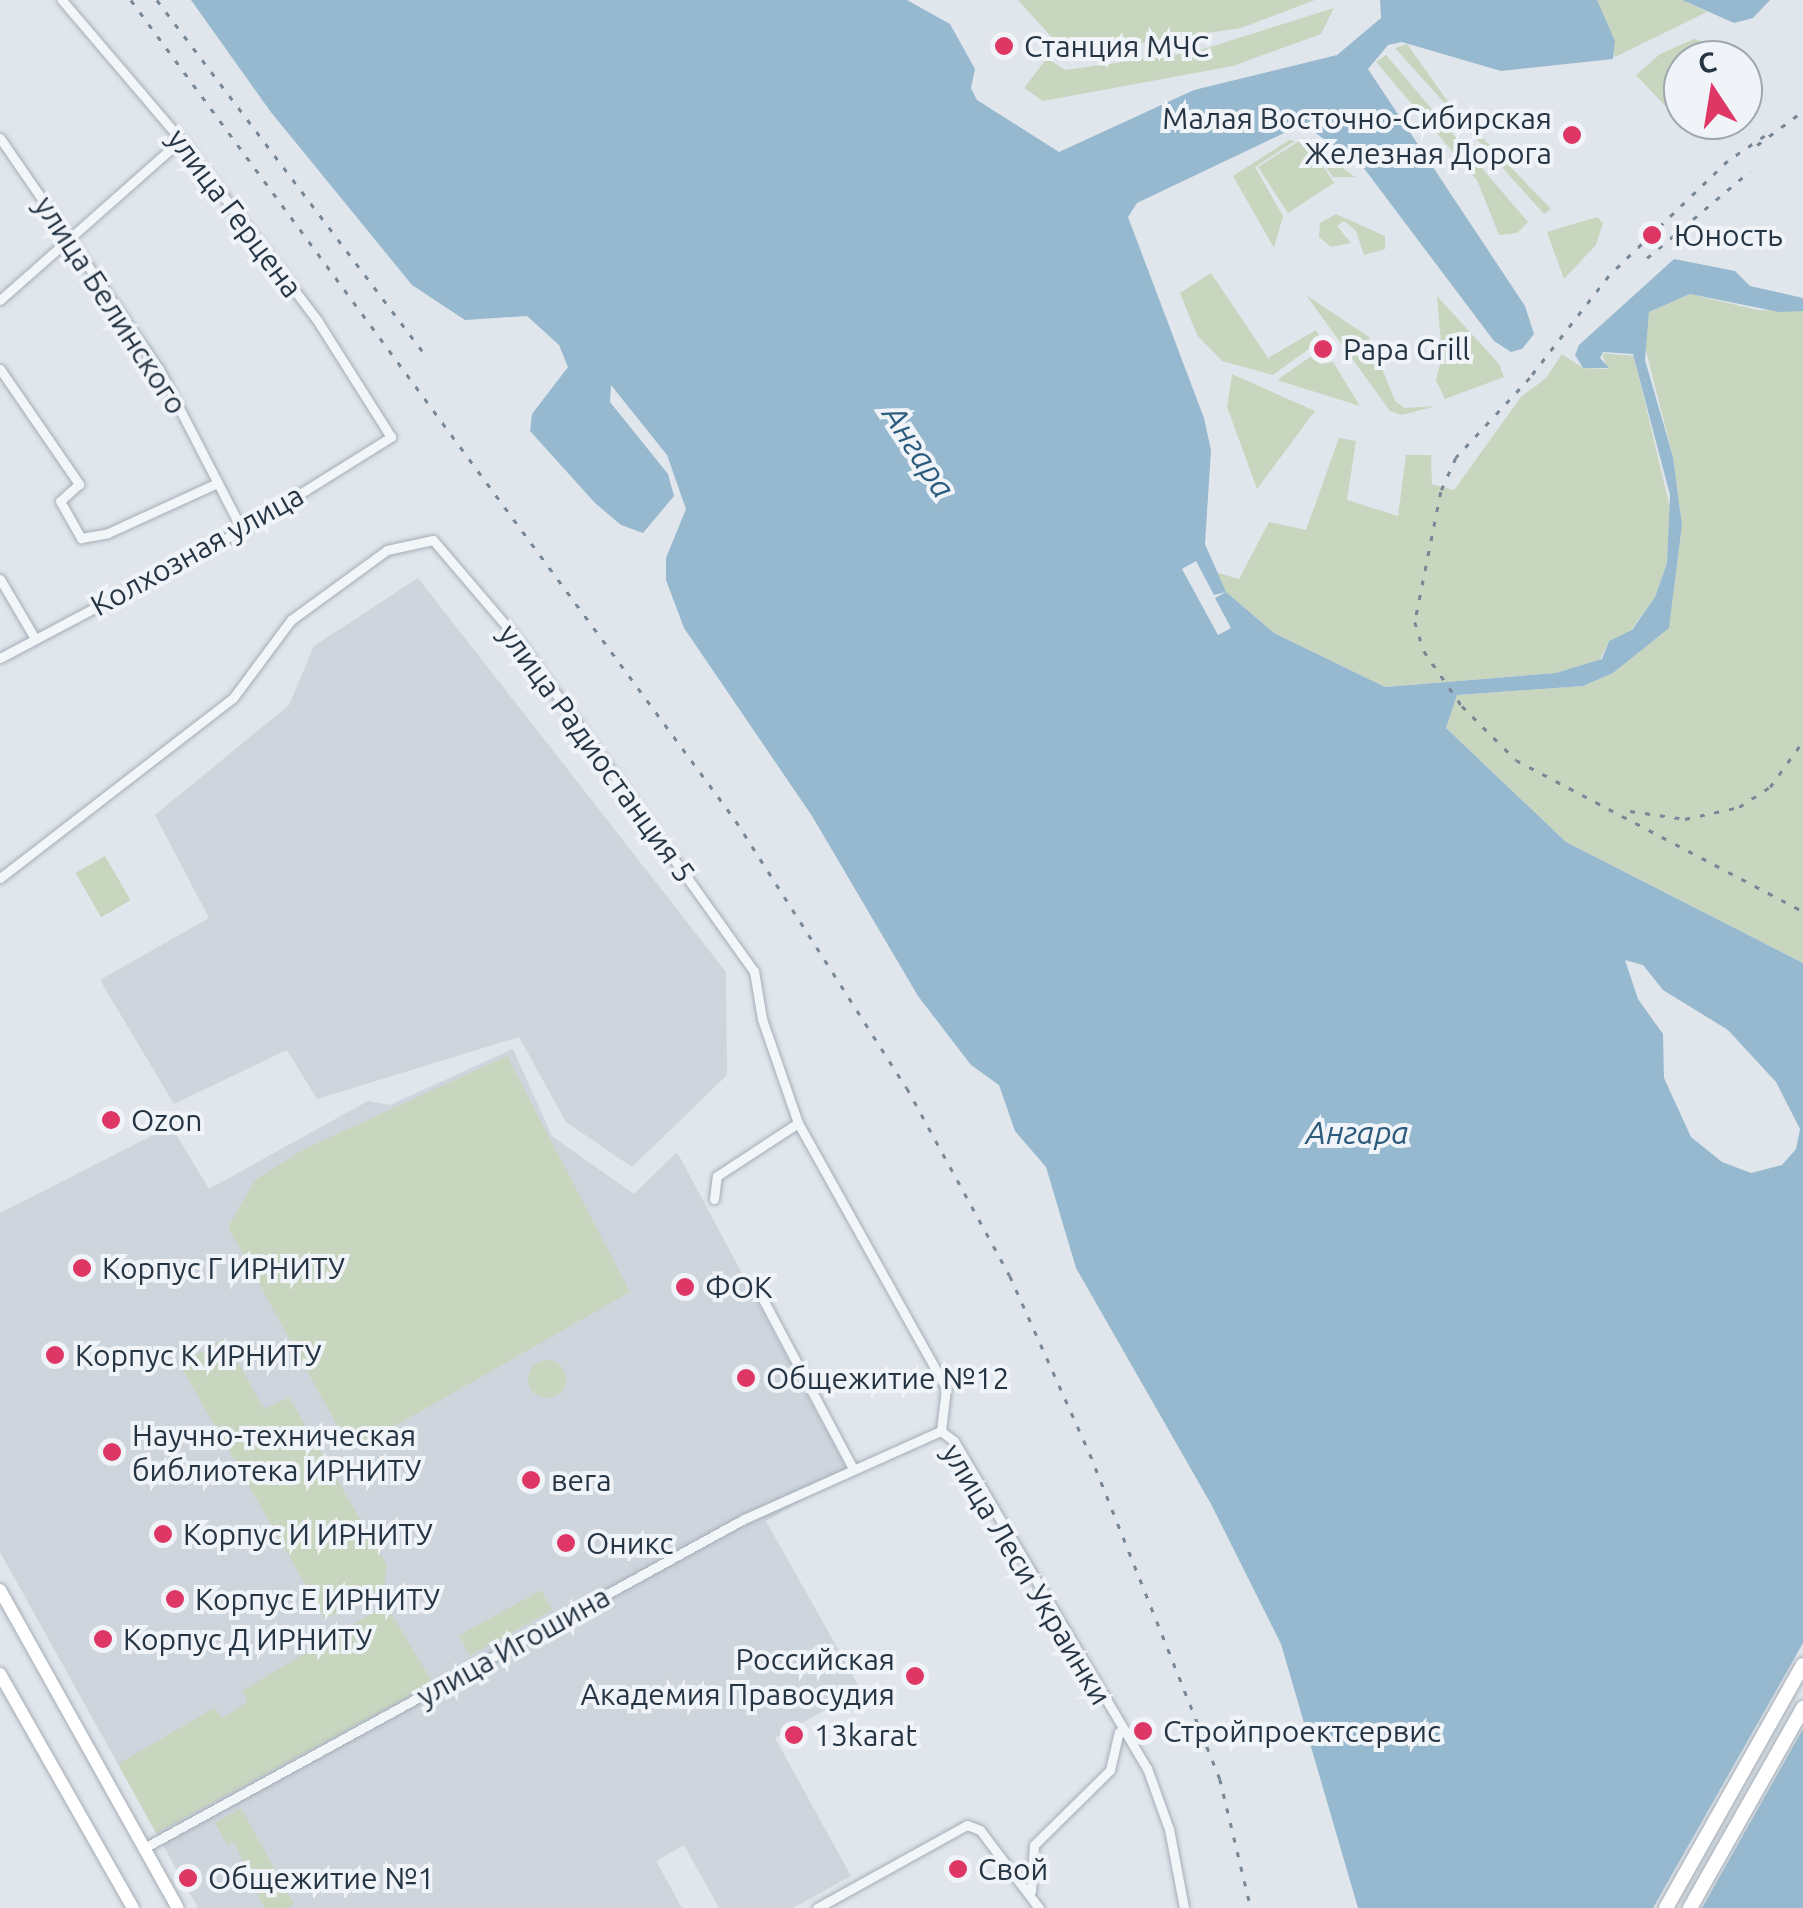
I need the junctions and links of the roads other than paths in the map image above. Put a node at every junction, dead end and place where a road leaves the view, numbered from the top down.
1 (62, 0) edge
2 (0, 138) edge
3 (182, 140) junction
4 (70, 235) junction
5 (0, 300) edge
6 (0, 369) edge
7 (391, 438) joint
8 (217, 483) junction
9 (242, 530) junction
10 (0, 578) edge
11 (34, 637) junction
12 (0, 658) edge
13 (0, 878) edge
14 (754, 970) joint
15 (798, 1122) junction
16 (714, 1199) dead end
17 (757, 1288) dead end
18 (941, 1432) junction
19 (852, 1466) junction
20 (0, 1590) edge
21 (1803, 1664) edge
22 (0, 1674) edge
23 (1803, 1708) edge
24 (1119, 1730) junction
25 (144, 1848) junction
26 (1031, 1894) junction
27 (133, 1908) edge
28 (178, 1908) edge
29 (817, 1908) edge
30 (1040, 1908) edge
31 (1184, 1908) edge
32 (1666, 1908) edge
33 (1690, 1908) edge

1 - 3 street, улица Герцена
2 - 4 street, улица Белинского
3 - 4 street
3 - 7 street, улица Герцена
4 - 5 street
4 - 8 street, улица Белинского
6 - 8 street
7 - 9 street, Колхозная улица
8 - 9 street, улица Белинского
9 - 11 street, Колхозная улица
10 - 11 street
11 - 12 street, Колхозная улица
13 - 14 street, улица Радиостанция 5
14 - 15 street, улица Леси Украинки
15 - 16 street
15 - 18 street, улица Леси Украинки
17 - 19 street
18 - 19 street, улица Игошина
18 - 24 street, улица Леси Украинки
19 - 25 street, улица Игошина
20 - 25 main road
21 - 32 main road
22 - 27 main road
23 - 33 main road
24 - 26 street
24 - 31 street, улица Леси Украинки
25 - 28 main road
26 - 29 street
26 - 30 street

